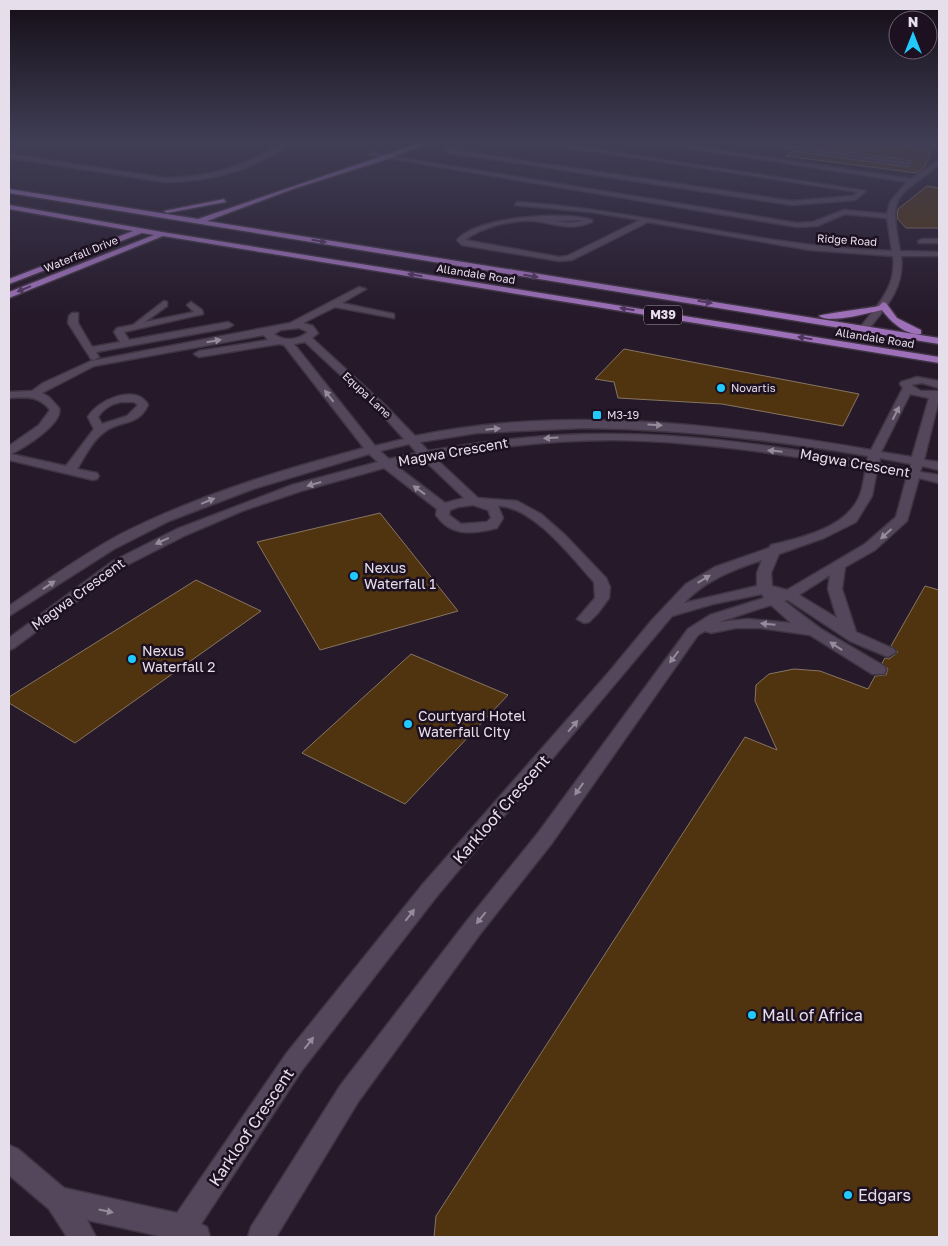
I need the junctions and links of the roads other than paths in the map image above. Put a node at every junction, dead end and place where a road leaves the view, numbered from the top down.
1 (61, 199) edge
2 (230, 199) edge
3 (260, 199) edge
4 (638, 199) edge
5 (766, 199) edge
6 (841, 199) edge
7 (896, 199) edge
8 (224, 201) junction
9 (517, 204) dead end
10 (98, 205) junction
11 (242, 205) junction
12 (9, 207) edge
13 (891, 216) junction
14 (70, 218) junction
15 (176, 218) junction
16 (534, 219) junction
17 (646, 220) junction
18 (199, 221) junction
19 (140, 230) junction
20 (271, 233) junction
21 (162, 234) junction
22 (922, 241) dead end
23 (939, 242) edge
24 (240, 246) junction
25 (898, 254) junction
26 (939, 254) edge
27 (51, 266) junction
28 (72, 270) junction
29 (9, 282) edge
30 (362, 289) dead end
31 (372, 291) dead end
32 (9, 295) edge
33 (164, 304) dead end
34 (334, 304) junction
35 (191, 305) dead end
36 (346, 306) junction
37 (882, 306) junction
38 (75, 315) dead end
39 (391, 316) dead end
40 (794, 317) junction
41 (228, 325) dead end
42 (293, 325) junction
43 (133, 326) junction
44 (864, 329) junction
45 (270, 331) junction
46 (307, 333) junction
47 (939, 340) edge
48 (283, 341) junction
49 (126, 343) junction
50 (189, 346) junction
51 (90, 350) junction
52 (939, 352) edge
53 (196, 354) junction
54 (939, 360) edge
55 (99, 366) junction
56 (938, 391) edge
57 (9, 396) edge
58 (41, 396) junction
59 (100, 429) dead end
60 (414, 441) junction
61 (9, 450) edge
62 (372, 450) junction
63 (427, 455) junction
64 (9, 457) edge
65 (874, 459) junction
66 (386, 463) junction
67 (939, 466) edge
68 (915, 467) junction
69 (70, 470) junction
70 (93, 476) dead end
71 (939, 479) edge
72 (478, 502) junction
73 (444, 508) junction
74 (776, 548) junction
75 (838, 564) junction
76 (776, 595) junction
77 (9, 612) edge
78 (668, 612) junction
79 (584, 619) dead end
80 (693, 632) junction
81 (816, 632) junction
82 (849, 634) junction
83 (9, 645) edge
84 (888, 652) dead end
85 (878, 670) dead end
86 (9, 1158) edge
87 (58, 1200) junction
88 (186, 1234) edge
89 (83, 1237) edge
90 (261, 1237) edge

1 - 10 main road, Allandale Road / M39
2 - 8 main road
3 - 11 main road, Waterfall Drive
4 - 13 street
5 - 6 street
7 - 13 street
8 - 10 main road
8 - 15 main road, Waterfall Drive
9 - 17 street, Ridge Road
10 - 15 main road, Allandale Road / M39
11 - 18 main road, Waterfall Drive
11 - 20 main road
12 - 14 main road, Allandale Road / M39
13 - 25 street
14 - 19 main road, Allandale Road / M39
14 - 27 main road
15 - 18 main road, Allandale Road / M39
15 - 19 main road, Waterfall Drive
16 - 16 street
16 - 17 street
17 - 25 street, Ridge Road
18 - 20 main road, Allandale Road / M39
18 - 21 main road, Waterfall Drive
19 - 21 main road, Allandale Road / M39
19 - 27 main road, Waterfall Drive
20 -> 40 main road, Allandale Road / M39
21 - 24 main road, Allandale Road / M39
21 - 28 main road, Waterfall Drive
22 - 23 street
24 - 28 main road
54 -> 24 main road, Allandale Road / M39
25 - 26 street, Ridge Road
25 - 37 street
27 - 29 main road, Waterfall Drive
28 -> 32 main road, Waterfall Drive
30 - 34 street
31 - 36 street
33 - 43 street
34 - 36 street
34 - 42 street
35 - 43 street
36 - 39 street
36 - 46 street
37 - 40 main road
37 - 44 street
37 - 47 main road
38 - 51 street
40 - 44 main road, Allandale Road / M39
41 - 49 street
42 - 45 street
42 - 46 street
43 - 49 street
44 - 47 main road, Allandale Road / M39
44 - 52 main road
45 - 48 street, Equpa Lane
50 -> 45 street
46 - 48 street
46 - 60 street, Equpa Lane
48 - 53 street
62 -> 48 street, Equpa Lane
49 - 51 street
50 - 53 street
50 - 55 street
51 - 55 street
53 - 55 street
55 - 58 street
65 -> 56 street, Karkloof Crescent
56 - 68 street
57 - 58 street
58 - 61 street
59 - 69 street
60 - 62 street, Magwa Crescent
60 - 63 street, Equpa Lane
60 -> 65 street, Magwa Crescent
62 - 66 street, Equpa Lane
77 -> 62 street, Magwa Crescent
65 -> 63 street, Magwa Crescent
63 - 66 street, Magwa Crescent
63 - 72 street, Equpa Lane
64 - 69 street
65 - 68 street, Magwa Crescent
65 - 74 street, Karkloof Crescent
73 -> 66 street, Equpa Lane
66 -> 83 street, Magwa Crescent
67 - 68 street, Magwa Crescent
68 - 71 street, Magwa Crescent
68 -> 75 street
69 - 70 street
72 - 73 street
72 - 73 street, Equpa Lane
72 - 79 street
74 - 76 street
78 -> 74 street, Karkloof Crescent
75 - 76 street
75 - 82 street
76 - 78 street
76 - 80 street
76 - 81 street
76 - 82 street
88 -> 78 street, Karkloof Crescent
81 -> 80 street
80 -> 90 street
85 -> 81 street
82 - 84 street
86 - 87 street
87 -> 88 street
87 - 89 street

